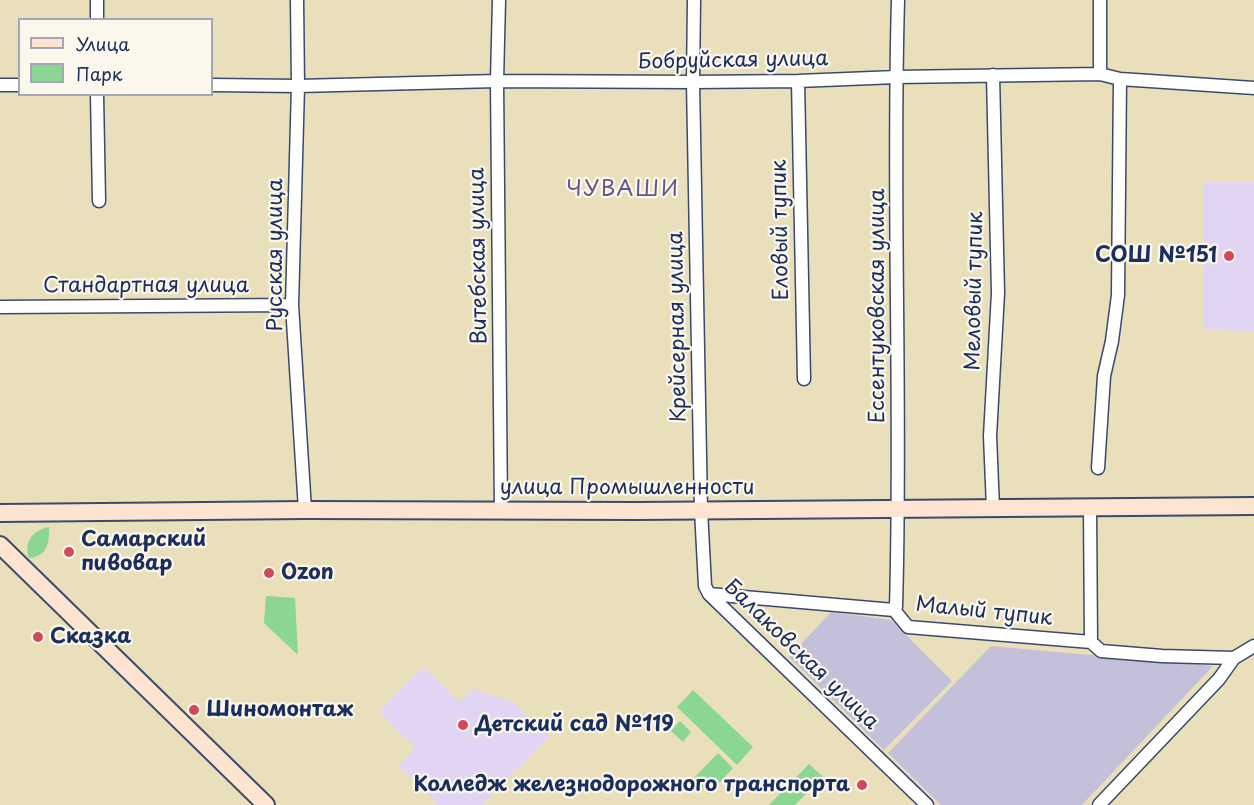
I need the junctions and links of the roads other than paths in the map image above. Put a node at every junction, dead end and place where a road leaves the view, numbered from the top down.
1 (97, 0) edge
2 (297, 0) edge
3 (499, 0) edge
4 (694, 0) edge
5 (898, 0) edge
6 (1100, 0) edge
7 (97, 18) edge
8 (1100, 74) junction
9 (993, 75) junction
10 (896, 77) junction
11 (1119, 79) junction
12 (497, 81) junction
13 (798, 81) junction
14 (693, 82) junction
15 (0, 85) edge
16 (18, 85) edge
17 (213, 85) edge
18 (298, 86) junction
19 (1254, 88) edge
20 (98, 96) edge
21 (99, 201) dead end
22 (292, 304) junction
23 (0, 307) edge
24 (804, 379) dead end
25 (1098, 468) dead end
26 (1254, 506) edge
27 (1090, 507) junction
28 (993, 508) junction
29 (899, 509) junction
30 (305, 510) junction
31 (701, 510) junction
32 (501, 511) junction
33 (0, 513) edge
34 (0, 545) edge
35 (709, 594) junction
36 (894, 610) junction
37 (1092, 642) junction
38 (1254, 646) edge
39 (1234, 658) junction
40 (266, 805) edge
41 (927, 805) edge
42 (1099, 805) edge

1 - 7 street
2 - 18 street, Русская улица
3 - 12 street, Витебская улица
4 - 14 street, Крейсерная улица
5 - 10 street, Ессентуковская улица
6 - 8 street
8 - 9 street, Бобруйская улица
8 - 11 street, Бобруйская улица
9 - 10 street, Бобруйская улица
9 - 28 street, Меловый тупик
10 - 13 street, Бобруйская улица
10 - 29 street, Ессентуковская улица
11 - 19 street, Бобруйская улица
11 - 25 street
12 - 14 street, Бобруйская улица
12 - 18 street, Бобруйская улица
12 - 32 street, Витебская улица
13 - 14 street, Бобруйская улица
13 - 24 street, Еловый тупик
14 - 31 street, Крейсерная улица
15 - 16 street
17 - 18 street, Бобруйская улица
18 - 22 street, Русская улица
20 - 21 street
22 - 23 street, Стандартная улица
22 - 30 street, Русская улица
26 - 27 main road, улица Промышленности
27 - 28 main road, улица Промышленности
27 - 37 street
28 - 29 main road, улица Промышленности
29 - 31 main road, улица Промышленности
29 - 36 street, Ессентуковская улица
30 - 32 main road, улица Промышленности
30 - 33 main road, улица Промышленности
31 - 32 main road, улица Промышленности
31 - 35 street, Балаковская улица
34 - 40 main road
35 - 36 street, Малый тупик
35 - 41 street, Балаковская улица
36 - 37 street, Малый тупик
37 - 39 street, Малый тупик
38 - 39 street
39 - 42 street

